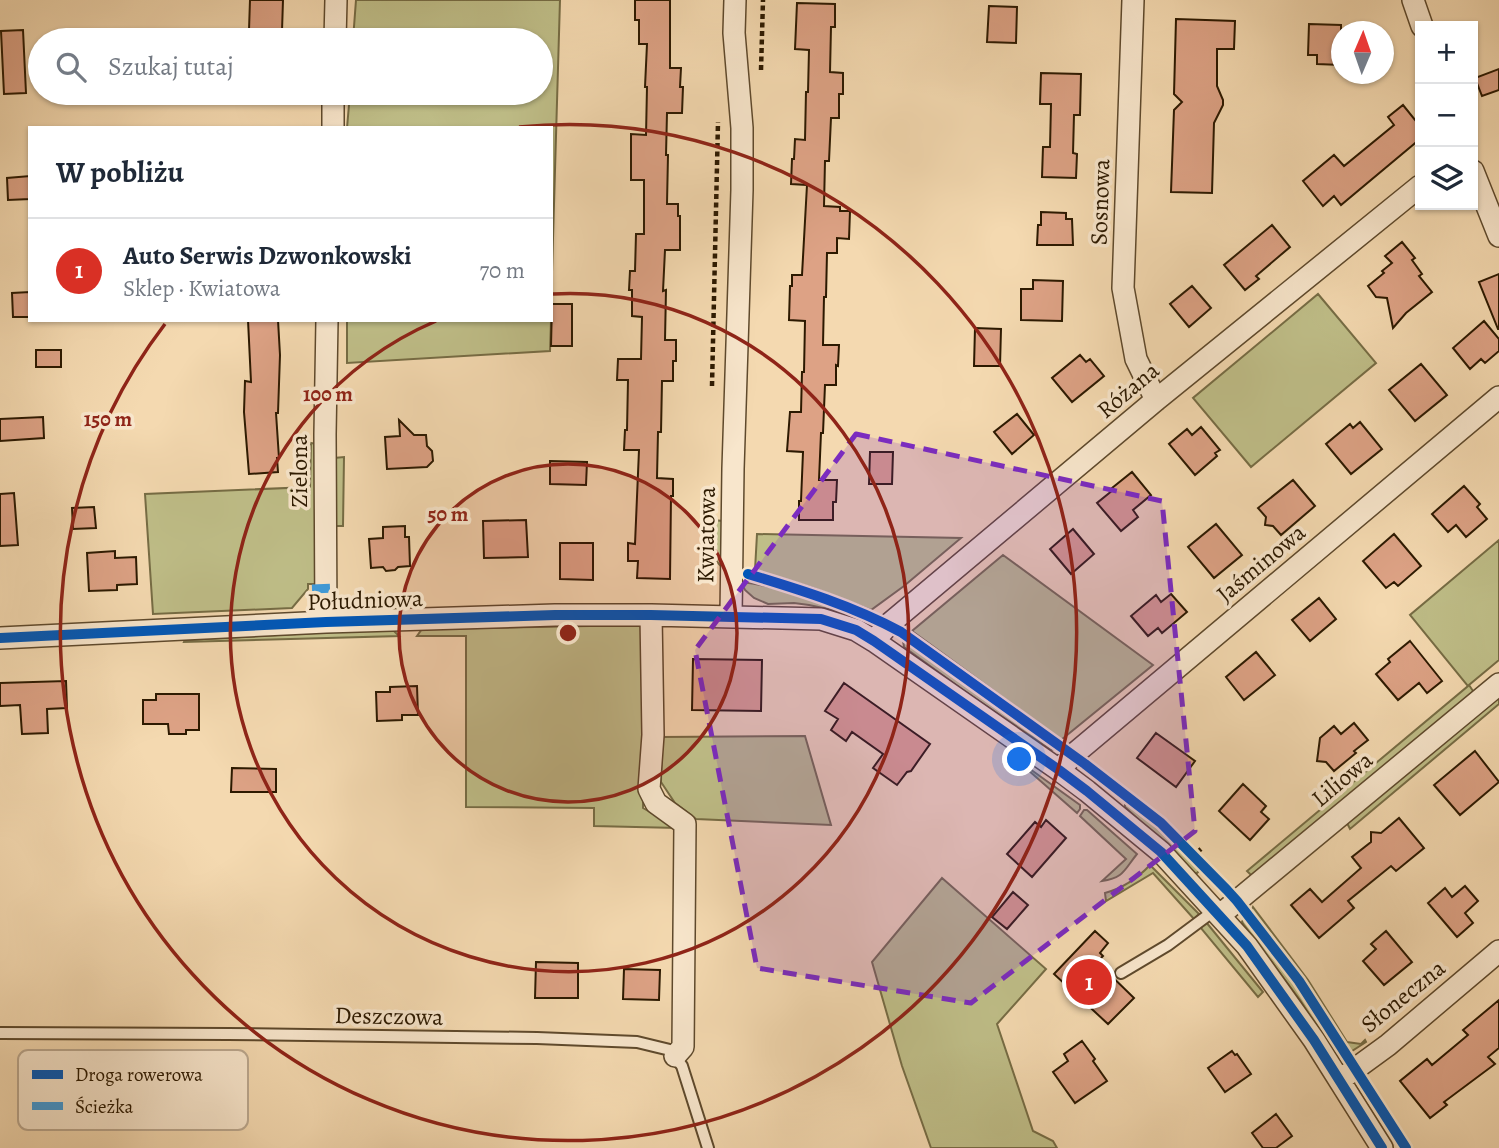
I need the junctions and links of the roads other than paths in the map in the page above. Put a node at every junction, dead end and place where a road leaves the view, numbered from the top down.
1 (336, 0) edge
2 (735, 0) edge
3 (1133, 0) edge
4 (1413, 0) edge
5 (1420, 21) edge
6 (335, 28) edge
7 (333, 105) edge
8 (332, 126) edge
9 (1478, 184) edge
10 (1415, 190) edge
11 (1499, 236) edge
12 (327, 322) edge
13 (1499, 397) edge
14 (1156, 400) junction
15 (651, 615) junction
16 (732, 616) junction
17 (326, 622) junction
18 (0, 638) edge
19 (874, 641) junction
20 (1499, 684) edge
21 (1059, 770) junction
22 (1217, 913) junction
23 (1499, 951) edge
24 (1121, 973) dead end
25 (0, 1033) edge
26 (675, 1056) junction
27 (1340, 1080) junction
28 (708, 1148) edge
29 (1382, 1148) edge

1 - 6 street
2 - 16 street, Kwiatowa
3 - 14 street, Sosnowa
4 - 5 street
7 - 8 street
9 - 11 street
10 - 14 street, Różana
12 - 17 street, Zielona
13 - 21 street, Jaśminowa
14 - 19 street, Różana
15 - 16 street, Południowa
15 - 17 street, Południowa
15 - 26 street
16 - 19 street, Kwiatowa
17 - 18 street, Południowa
19 - 21 street, Kwiatowa
20 - 22 street, Liliowa
21 - 22 street, Kwiatowa
22 - 24 lane
22 - 27 street, Kwiatowa
23 - 27 street, Słoneczna
25 - 26 lane, Deszczowa
26 - 28 lane
27 - 29 street, Kwiatowa

